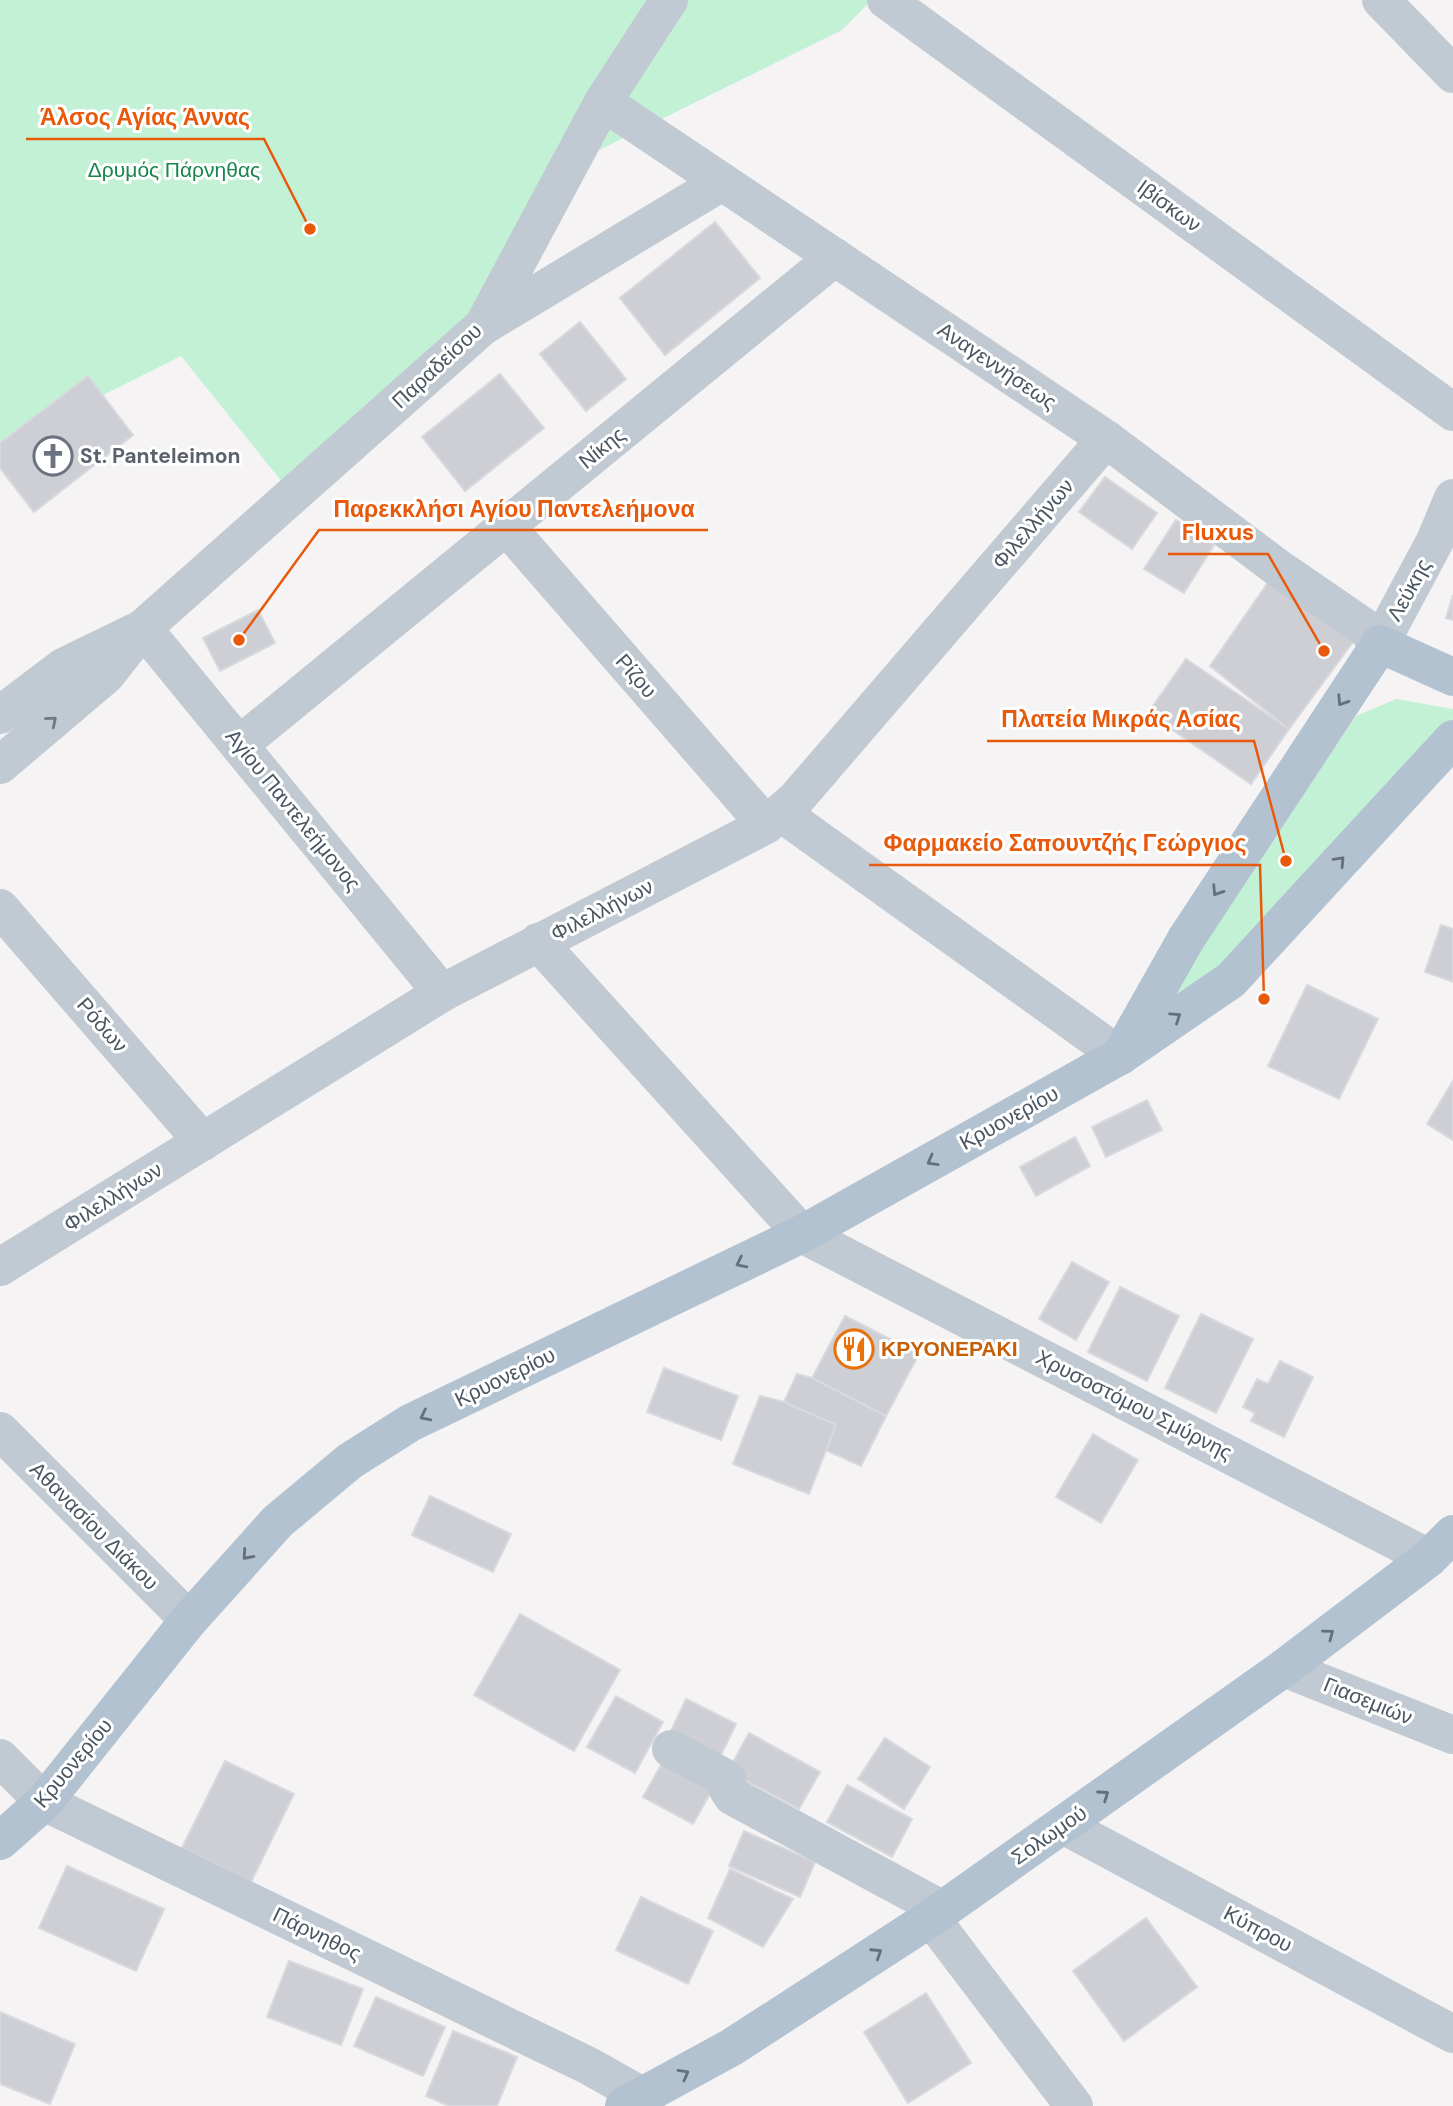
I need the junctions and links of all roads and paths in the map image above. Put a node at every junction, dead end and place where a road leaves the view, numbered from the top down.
1 (669, 0) edge
2 (886, 0) edge
3 (1381, 0) edge
4 (1453, 74) edge
5 (603, 102) junction
6 (722, 182) junction
7 (835, 257) junction
8 (483, 326) junction
9 (1453, 412) edge
10 (1106, 439) junction
11 (1453, 498) edge
12 (506, 526) junction
13 (143, 628) junction
14 (1380, 644) junction
15 (1453, 677) edge
16 (0, 715) edge
17 (1453, 739) edge
18 (239, 745) junction
19 (0, 765) edge
20 (773, 819) junction
21 (0, 908) edge
22 (538, 942) junction
23 (442, 993) junction
24 (1120, 1056) junction
25 (203, 1142) junction
26 (802, 1234) junction
27 (0, 1267) edge
28 (0, 1431) edge
29 (1441, 1546) edge
30 (189, 1620) junction
31 (1284, 1668) junction
32 (1453, 1735) edge
33 (671, 1749) dead end
34 (0, 1758) edge
35 (44, 1802) junction
36 (1063, 1825) junction
37 (0, 1841) edge
38 (937, 1914) junction
39 (1453, 2034) edge
40 (634, 2101) edge
41 (1074, 2106) edge

1 - 5 street, Παραδείσου
2 - 9 street, Ιβίσκων
3 - 4 street
5 - 6 street, Αναγεννήσεως
5 - 8 street, Παραδείσου
6 - 7 street, Αναγεννήσεως
6 - 8 street
7 - 10 street, Αναγεννήσεως
7 - 12 street, Νίκης
8 - 13 street, Παραδείσου
10 - 14 street, Αναγεννήσεως
10 - 20 street, Φιλελλήνων
11 - 14 street, Λεύκης
12 - 18 street, Νίκης
12 - 20 street, Ρίζου
13 - 16 street, Παραδείσου
13 - 18 street, Αγίου Παντελεήμονος
19 -> 13 street, Παραδείσου
14 - 15 main road
14 -> 24 main road
24 -> 17 main road, Κρυονερίου
18 - 23 street, Αγίου Παντελεήμονος
20 - 22 street, Φιλελλήνων
20 - 24 street, Ρίζου
21 - 25 street, Ρόδων
22 - 23 street, Φιλελλήνων
22 - 26 street
23 - 25 street, Φιλελλήνων
24 -> 26 main road, Κρυονερίου
25 - 27 street, Φιλελλήνων
26 - 29 street, Χρυσοστόμου Σμύρνης
26 -> 30 main road, Κρυονερίου
28 - 30 street, Αθανασίου Διάκου
31 -> 29 main road, Σολωμού
30 - 35 main road, Κρυονερίου
31 - 32 street, Γιασεμιών
36 -> 31 main road, Σολωμού
33 - 38 street
34 - 35 street, Πάρνηθος
35 - 37 main road, Κρυονερίου
35 - 40 street, Πάρνηθος
36 - 38 main road, Σολωμού
36 - 39 street, Κύπρου
40 -> 38 main road, Σολωμού
38 - 41 street

